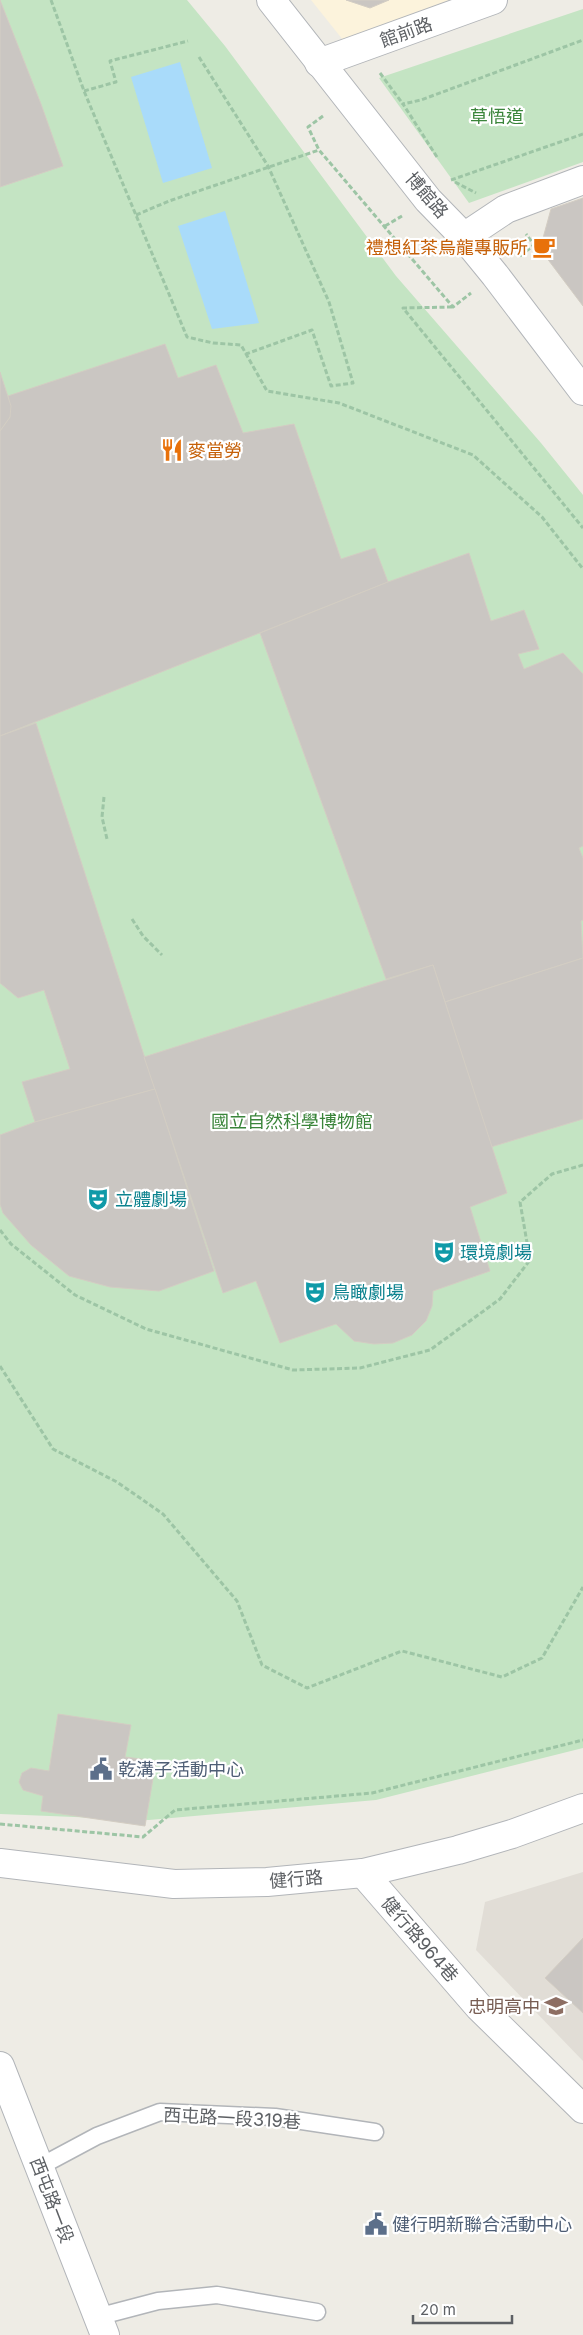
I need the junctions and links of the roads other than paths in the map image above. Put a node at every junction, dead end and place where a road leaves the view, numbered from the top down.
1 (271, 0) edge
2 (493, 0) edge
3 (319, 63) junction
4 (583, 180) edge
5 (464, 237) junction
6 (583, 391) edge
7 (583, 1808) edge
8 (0, 1863) edge
9 (363, 1873) junction
10 (0, 2066) edge
11 (583, 2109) edge
12 (375, 2132) dead end
13 (39, 2167) junction
14 (317, 2312) dead end
15 (101, 2326) edge

1 - 3 street, 博館路
2 - 3 street, 館前路
3 - 5 street, 博館路
4 - 5 street
5 - 6 street, 博館路
7 - 9 street, 健行路
8 - 9 street, 健行路
9 - 11 street, 健行路964巷
10 - 13 street, 西屯路一段
12 - 13 lane, 西屯路一段319巷
13 - 15 street, 西屯路一段
14 - 15 lane

